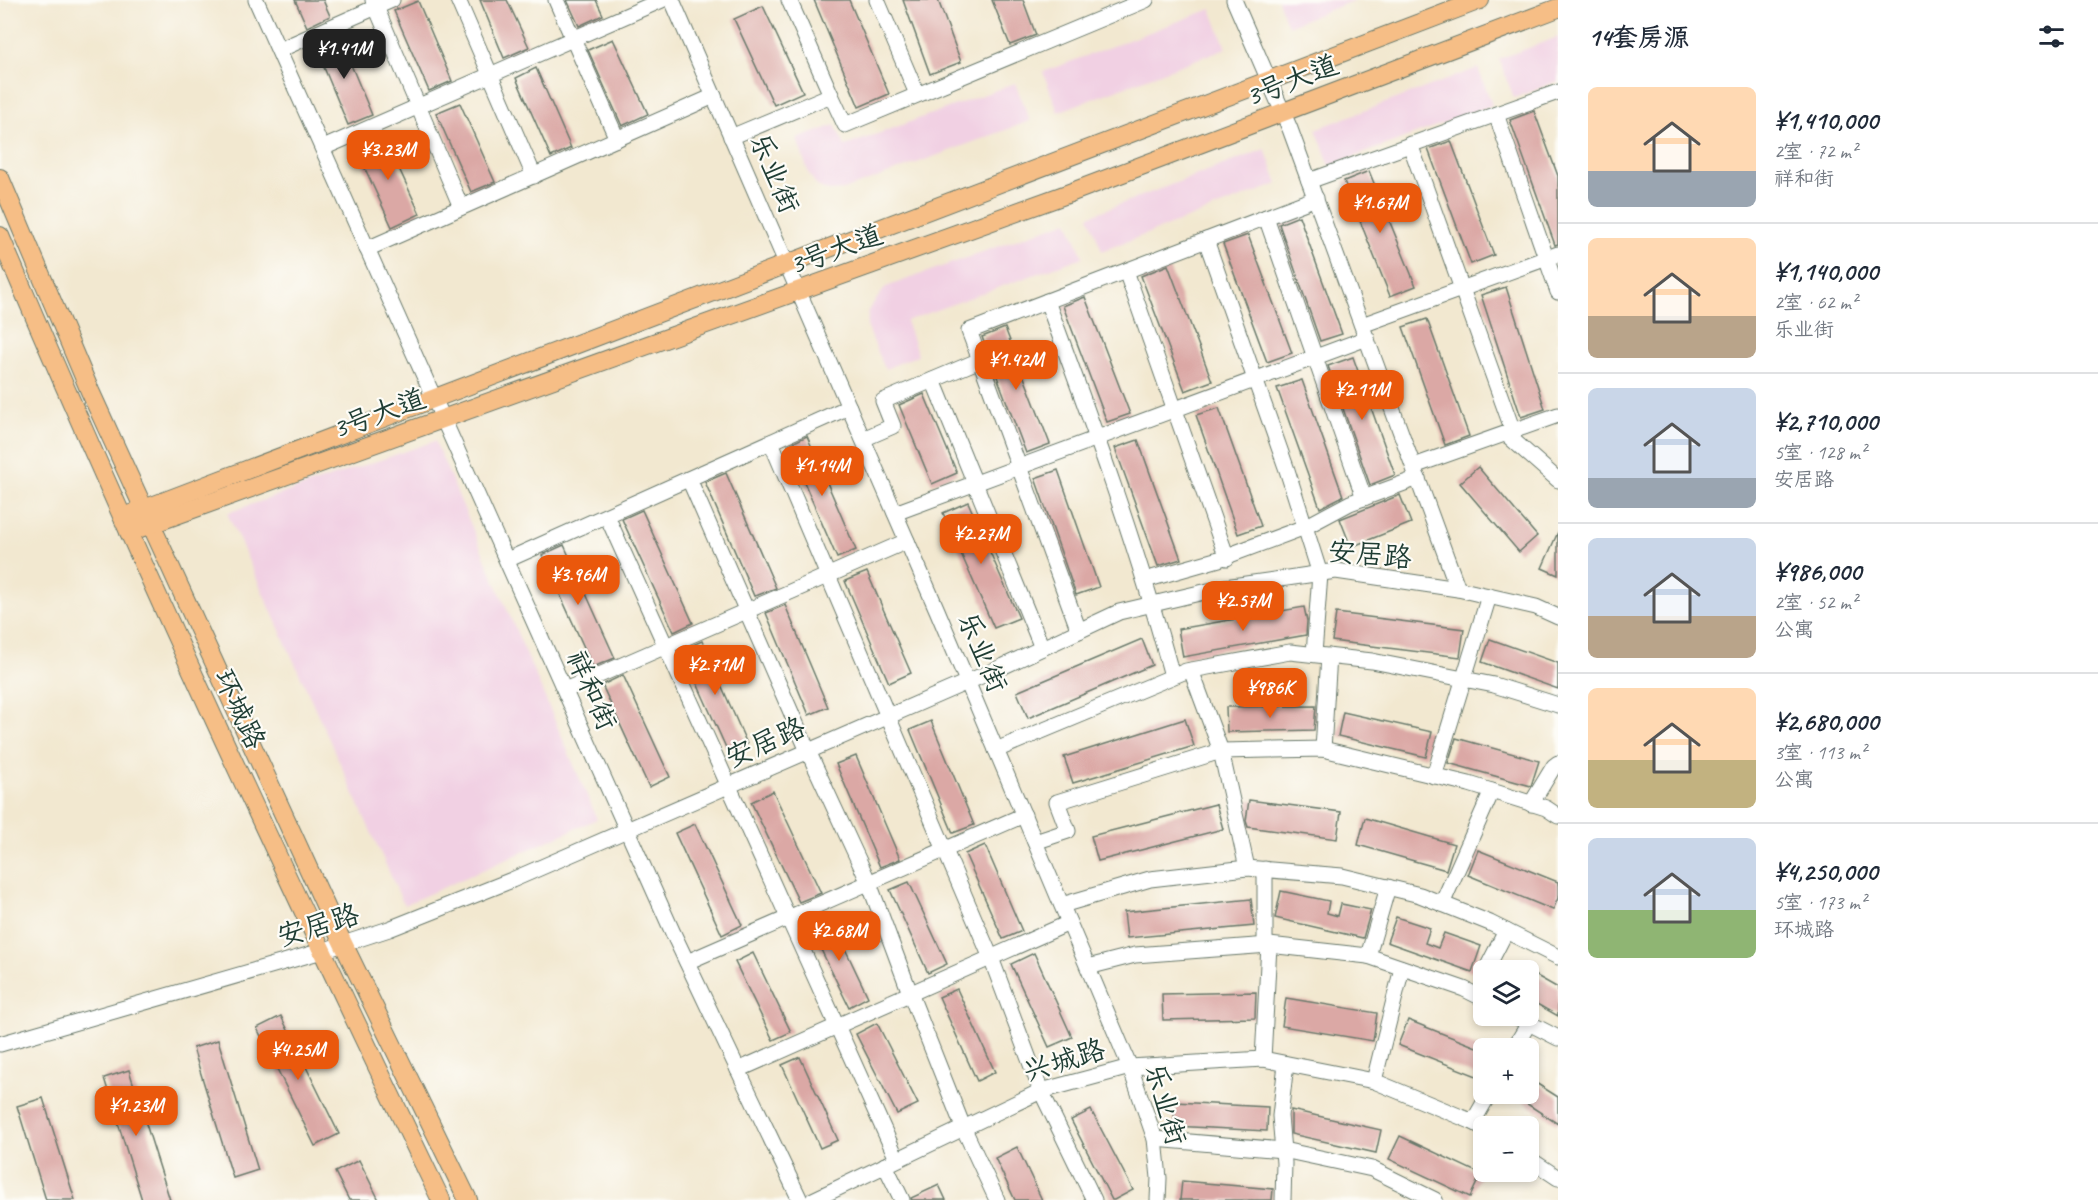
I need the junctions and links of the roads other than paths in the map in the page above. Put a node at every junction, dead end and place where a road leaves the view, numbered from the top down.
1 (256, 0) edge
2 (392, 0) edge
3 (458, 0) edge
4 (556, 0) edge
5 (789, 0) edge
6 (877, 0) edge
7 (1146, 0) edge
8 (1234, 0) edge
9 (1480, 0) edge
10 (674, 1) edge
11 (374, 4) edge
12 (1558, 8) edge
13 (573, 39) junction
14 (279, 50) junction
15 (490, 75) junction
16 (1269, 80) junction
17 (1558, 92) edge
18 (917, 94) junction
19 (831, 95) junction
20 (714, 96) junction
21 (418, 107) junction
22 (1283, 112) junction
23 (1496, 114) junction
24 (732, 137) junction
25 (617, 139) junction
26 (1410, 144) junction
27 (323, 148) junction
28 (534, 176) junction
29 (0, 178) edge
30 (1309, 181) junction
31 (1316, 198) junction
32 (461, 207) junction
33 (1266, 217) junction
34 (0, 236) edge
35 (1206, 240) junction
36 (367, 249) junction
37 (1552, 256) edge
38 (786, 264) junction
39 (1126, 271) junction
40 (1463, 288) junction
41 (798, 291) junction
42 (1558, 292) edge
43 (1047, 301) junction
44 (1365, 332) junction
45 (1315, 358) junction
46 (980, 360) junction
47 (933, 380) junction
48 (1255, 380) junction
49 (434, 398) junction
50 (849, 407) junction
51 (1176, 409) junction
52 (1558, 415) edge
53 (443, 419) junction
54 (1509, 432) junction
55 (1098, 438) junction
56 (863, 439) junction
57 (771, 442) junction
58 (1018, 467) junction
59 (1416, 472) junction
60 (689, 479) junction
61 (1558, 480) edge
62 (975, 483) junction
63 (1364, 498) junction
64 (895, 513) junction
65 (147, 516) junction
66 (607, 516) junction
67 (126, 524) junction
68 (1305, 527) junction
69 (907, 541) junction
70 (1226, 557) junction
71 (507, 560) junction
72 (1320, 574) junction
73 (828, 575) junction
74 (1145, 580) junction
75 (1458, 589) junction
76 (1489, 596) junction
77 (1153, 604) junction
78 (747, 611) junction
79 (1558, 617) edge
80 (1079, 631) junction
81 (666, 646) junction
82 (1042, 648) junction
83 (1321, 655) junction
84 (1191, 670) junction
85 (1172, 676) junction
86 (1464, 679) junction
87 (968, 682) junction
88 (565, 690) junction
89 (1558, 705) edge
90 (889, 716) junction
91 (1323, 749) junction
92 (996, 750) junction
93 (808, 751) junction
94 (1221, 752) junction
95 (1558, 763) edge
96 (1434, 776) junction
97 (728, 786) junction
98 (1492, 791) junction
99 (1531, 804) junction
100 (1024, 815) junction
101 (1558, 816) edge
102 (627, 830) junction
103 (1035, 842) junction
104 (945, 849) junction
105 (1247, 868) junction
106 (1266, 869) junction
107 (869, 883) junction
108 (1388, 887) junction
109 (1442, 904) junction
110 (1062, 906) junction
111 (788, 918) junction
112 (1069, 922) junction
113 (1506, 931) junction
114 (343, 944) junction
115 (1267, 945) junction
116 (322, 951) junction
117 (1368, 956) junction
118 (1558, 957) edge
119 (991, 958) junction
120 (1491, 960) edge
121 (687, 962) junction
122 (1088, 967) junction
123 (1402, 968) junction
124 (910, 993) junction
125 (1473, 994) edge
126 (1535, 1026) edge
127 (837, 1027) junction
128 (1558, 1038) edge
129 (0, 1044) edge
130 (1263, 1059) junction
131 (1286, 1064) junction
132 (1130, 1067) junction
133 (738, 1070) junction
134 (1374, 1081) junction
135 (1041, 1091) junction
136 (1473, 1123) edge
137 (963, 1127) junction
138 (1155, 1139) junction
139 (1283, 1150) junction
140 (891, 1162) junction
141 (1539, 1165) edge
142 (1558, 1178) edge
143 (1413, 1195) edge
144 (441, 1200) edge
145 (468, 1200) edge
146 (800, 1200) edge
147 (813, 1200) edge
148 (902, 1200) edge
149 (997, 1200) edge
150 (1094, 1200) edge
151 (1158, 1200) edge
152 (1283, 1200) edge
153 (1435, 1200) edge

1 - 14 street, 祥和街
2 - 11 street
3 - 15 street
4 - 13 street
5 - 19 street
6 - 18 street
7 - 18 street
8 - 16 street
9 - 16 main road, 3号大道
10 - 13 street
10 - 20 street, 乐业街
11 - 14 street
11 - 21 street
12 - 22 main road, 3号大道
13 - 15 street
13 - 25 street
14 - 27 street, 祥和街
15 - 21 street
15 - 28 street
16 - 22 street
16 - 38 main road, 3号大道
17 - 23 street
18 - 19 street
19 - 24 street
20 - 24 street, 乐业街
20 - 25 street
21 - 27 street
21 - 32 street
22 - 30 street
22 - 41 main road, 3号大道
23 - 26 street
23 - 37 street
24 - 38 street, 乐业街
25 - 28 street
26 - 30 street
26 - 40 street
27 - 36 street, 祥和街
28 - 32 street
29 - 65 main road
30 - 31 street
31 - 33 street
31 - 44 street
32 - 36 street
33 - 35 street
33 - 45 street
34 - 67 main road, 环城路
35 - 39 street
35 - 48 street
36 - 49 street, 祥和街
37 - 40 street
37 - 42 street
38 - 41 street, 乐业街
38 - 49 main road, 3号大道
39 - 43 street
39 - 51 street
40 - 44 street
40 - 54 street
41 - 50 street, 乐业街
41 - 53 main road, 3号大道
43 - 46 street
43 - 55 street
44 - 45 street
44 - 59 street
45 - 48 street
45 - 63 street
46 - 47 street
46 - 58 street
47 - 56 street
47 - 62 street
48 - 51 street
48 - 68 street
49 - 53 street, 祥和街
49 - 65 main road, 3号大道
50 - 56 street, 乐业街
50 - 57 street
51 - 55 street
51 - 70 street
52 - 54 street
53 - 65 main road, 3号大道
53 - 71 street, 祥和街
54 - 59 street
54 - 61 street
55 - 58 street
55 - 74 street
56 - 64 street, 乐业街
57 - 60 street
57 - 73 street
58 - 62 street
58 - 80 street
59 - 63 street
59 - 75 street
60 - 66 street
60 - 78 street
62 - 64 street
62 - 82 street
63 - 68 street
64 - 69 street, 乐业街
65 - 67 main road, 3号大道
65 - 114 main road
66 - 71 street
66 - 81 street
67 - 116 main road, 环城路
68 - 70 street
68 - 72 street
69 - 73 street
69 - 87 street, 乐业街
70 - 74 street
71 - 88 street, 祥和街
72 - 75 street, 安居路
72 - 77 street, 安居路
72 - 83 street
73 - 78 street
73 - 90 street
74 - 77 street
75 - 76 street, 安居路
76 - 79 street, 安居路
76 - 86 street
77 - 80 street, 安居路
77 - 85 street
78 - 81 street
78 - 93 street
80 - 82 street, 安居路
81 - 88 street
81 - 97 street
82 - 87 street, 安居路
83 - 84 street
83 - 86 street
83 - 91 street
84 - 85 street
84 - 94 street
85 - 92 street
86 - 89 street
86 - 96 street
87 - 90 street, 安居路
87 - 92 street, 乐业街
88 - 102 street, 祥和街
90 - 93 street, 安居路
90 - 104 street
91 - 94 street
91 - 96 street
92 - 100 street, 乐业街
93 - 97 street, 安居路
93 - 107 street
94 - 103 street
94 - 105 street
95 - 99 street
96 - 98 street
97 - 102 street, 安居路
97 - 111 street
98 - 99 street
98 - 109 street
99 - 101 street
100 - 103 street, 乐业街
100 - 104 street
102 - 114 street, 安居路
102 - 121 street, 祥和街
103 - 110 street, 乐业街
104 - 107 street
104 - 119 street
105 - 106 street
105 - 110 street
106 - 108 street
106 - 115 street
107 - 111 street
107 - 124 street
108 - 109 street
108 - 117 street
109 - 113 street
110 - 112 street, 乐业街
111 - 121 street
111 - 127 street
112 - 119 street
112 - 122 street, 乐业街
113 - 118 street
113 - 120 street
114 - 116 street, 安居路
114 - 145 main road
115 - 117 street
115 - 122 street
115 - 130 street
116 - 129 street, 安居路
116 - 144 main road, 环城路
117 - 123 street
119 - 124 street
119 - 135 street
121 - 133 street, 祥和街
122 - 132 street, 乐业街
123 - 125 street
123 - 134 street
124 - 127 street
124 - 137 street
126 - 128 street
127 - 133 street
127 - 140 street
130 - 131 street, 兴城路
130 - 132 street, 兴城路
131 - 134 street, 兴城路
131 - 139 street
132 - 135 street, 兴城路
132 - 138 street, 乐业街
133 - 146 street, 祥和街
134 - 136 street, 兴城路
135 - 137 street, 兴城路
135 - 150 street
137 - 140 street, 兴城路
137 - 149 street
138 - 139 street
138 - 151 street, 乐业街
139 - 143 street
139 - 152 street
140 - 147 street, 兴城路
140 - 148 street
141 - 142 street
143 - 153 street

